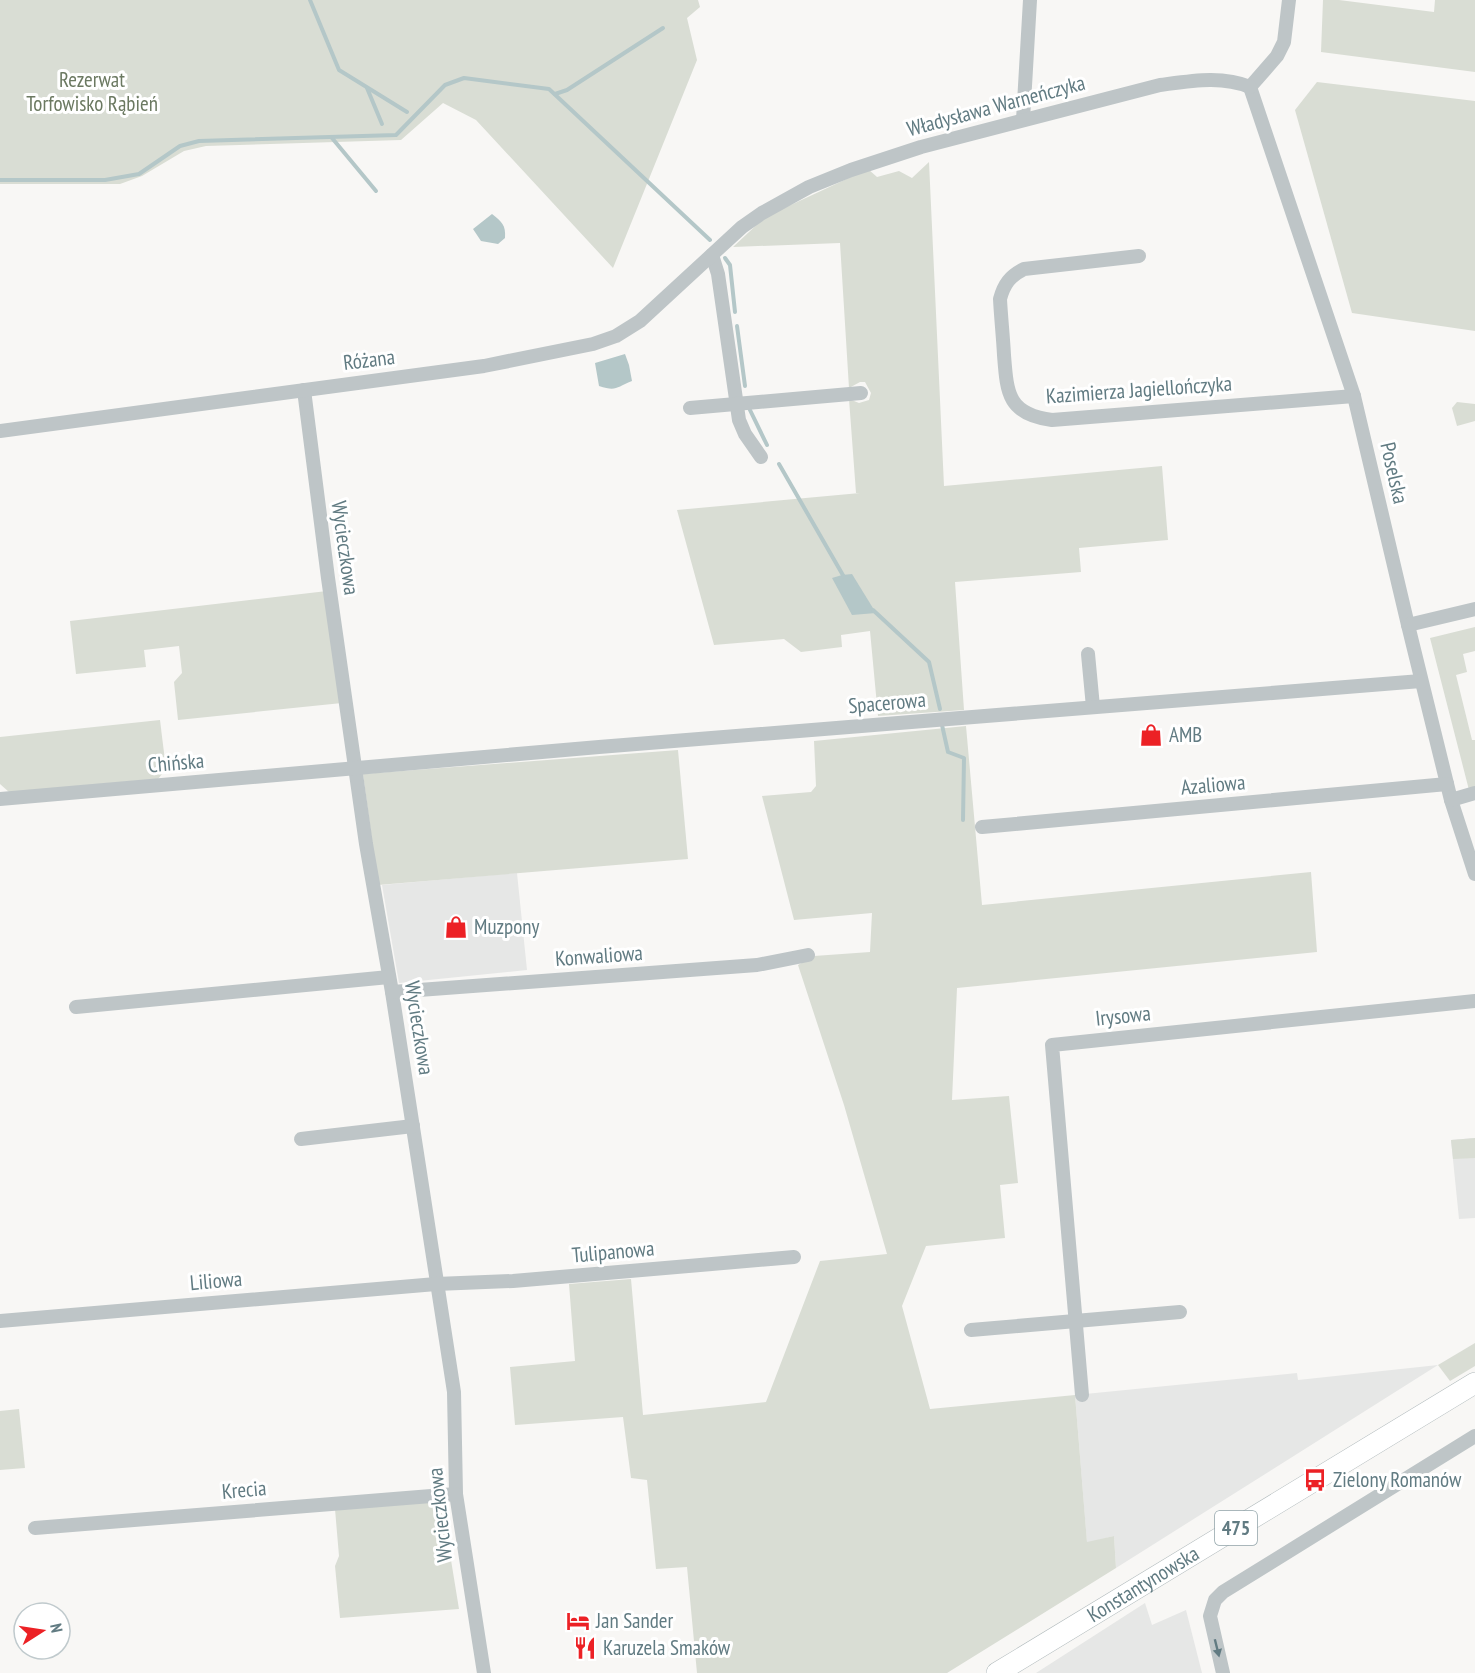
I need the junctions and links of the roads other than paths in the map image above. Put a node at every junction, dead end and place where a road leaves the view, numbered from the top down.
1 (1030, 0) edge
2 (1288, 0) edge
3 (1250, 87) junction
4 (1023, 120) junction
5 (762, 213) joint
6 (712, 255) junction
7 (1139, 256) dead end
8 (304, 390) junction
9 (861, 393) dead end
10 (1354, 396) junction
11 (736, 404) junction
12 (690, 408) dead end
13 (0, 431) edge
14 (760, 457) dead end
15 (1475, 609) edge
16 (1407, 625) junction
17 (1088, 654) dead end
18 (1421, 681) junction
19 (1093, 707) junction
20 (356, 769) junction
21 (1447, 784) junction
22 (1475, 793) edge
23 (0, 799) edge
24 (1451, 800) junction
25 (982, 827) dead end
26 (1475, 874) edge
27 (808, 955) dead end
28 (389, 977) junction
29 (392, 993) junction
30 (1475, 1001) edge
31 (76, 1008) dead end
32 (413, 1126) junction
33 (301, 1139) dead end
34 (794, 1257) dead end
35 (436, 1284) junction
36 (1180, 1312) dead end
37 (0, 1321) edge
38 (1075, 1321) junction
39 (971, 1330) dead end
40 (1475, 1383) edge
41 (1082, 1395) dead end
42 (1475, 1436) edge
43 (456, 1494) junction
44 (35, 1528) dead end
45 (484, 1673) edge
46 (997, 1673) edge
47 (1224, 1673) edge

1 - 4 street
2 - 3 street
3 - 4 street, Władysława Warneńczyka
3 - 10 street, Poselska
4 - 5 street, Władysława Warneńczyka
5 - 6 street, Różana
6 - 8 street, Różana
6 - 11 street
7 - 10 street, Kazimierza Jagiellończyka
8 - 13 street, Różana
8 - 20 street, Wycieczkowa
9 - 11 street
10 - 16 street, Poselska
11 - 12 street
11 - 14 street
15 - 16 street
16 - 18 street, Poselska
17 - 19 street
18 - 19 street, Spacerowa
18 - 21 street, Poselska
19 - 20 street, Spacerowa
20 - 23 street, Chińska
20 - 28 street, Wycieczkowa
21 - 24 street, Poselska
21 - 25 street, Azaliowa
22 - 24 street
24 - 26 street, Poselska
27 - 29 street, Konwaliowa
28 - 29 street, Wycieczkowa
28 - 31 street
29 - 32 street, Wycieczkowa
30 - 38 street, Irysowa
32 - 33 street
32 - 35 street, Wycieczkowa
34 - 35 street, Tulipanowa
35 - 37 street, Liliowa
35 - 43 street, Wycieczkowa
36 - 38 street
38 - 39 street
38 - 41 street, Irysowa
40 - 46 main road, Konstantynowska / 475
42 -> 47 street
43 - 44 street, Krecia
43 - 45 street, Wycieczkowa

